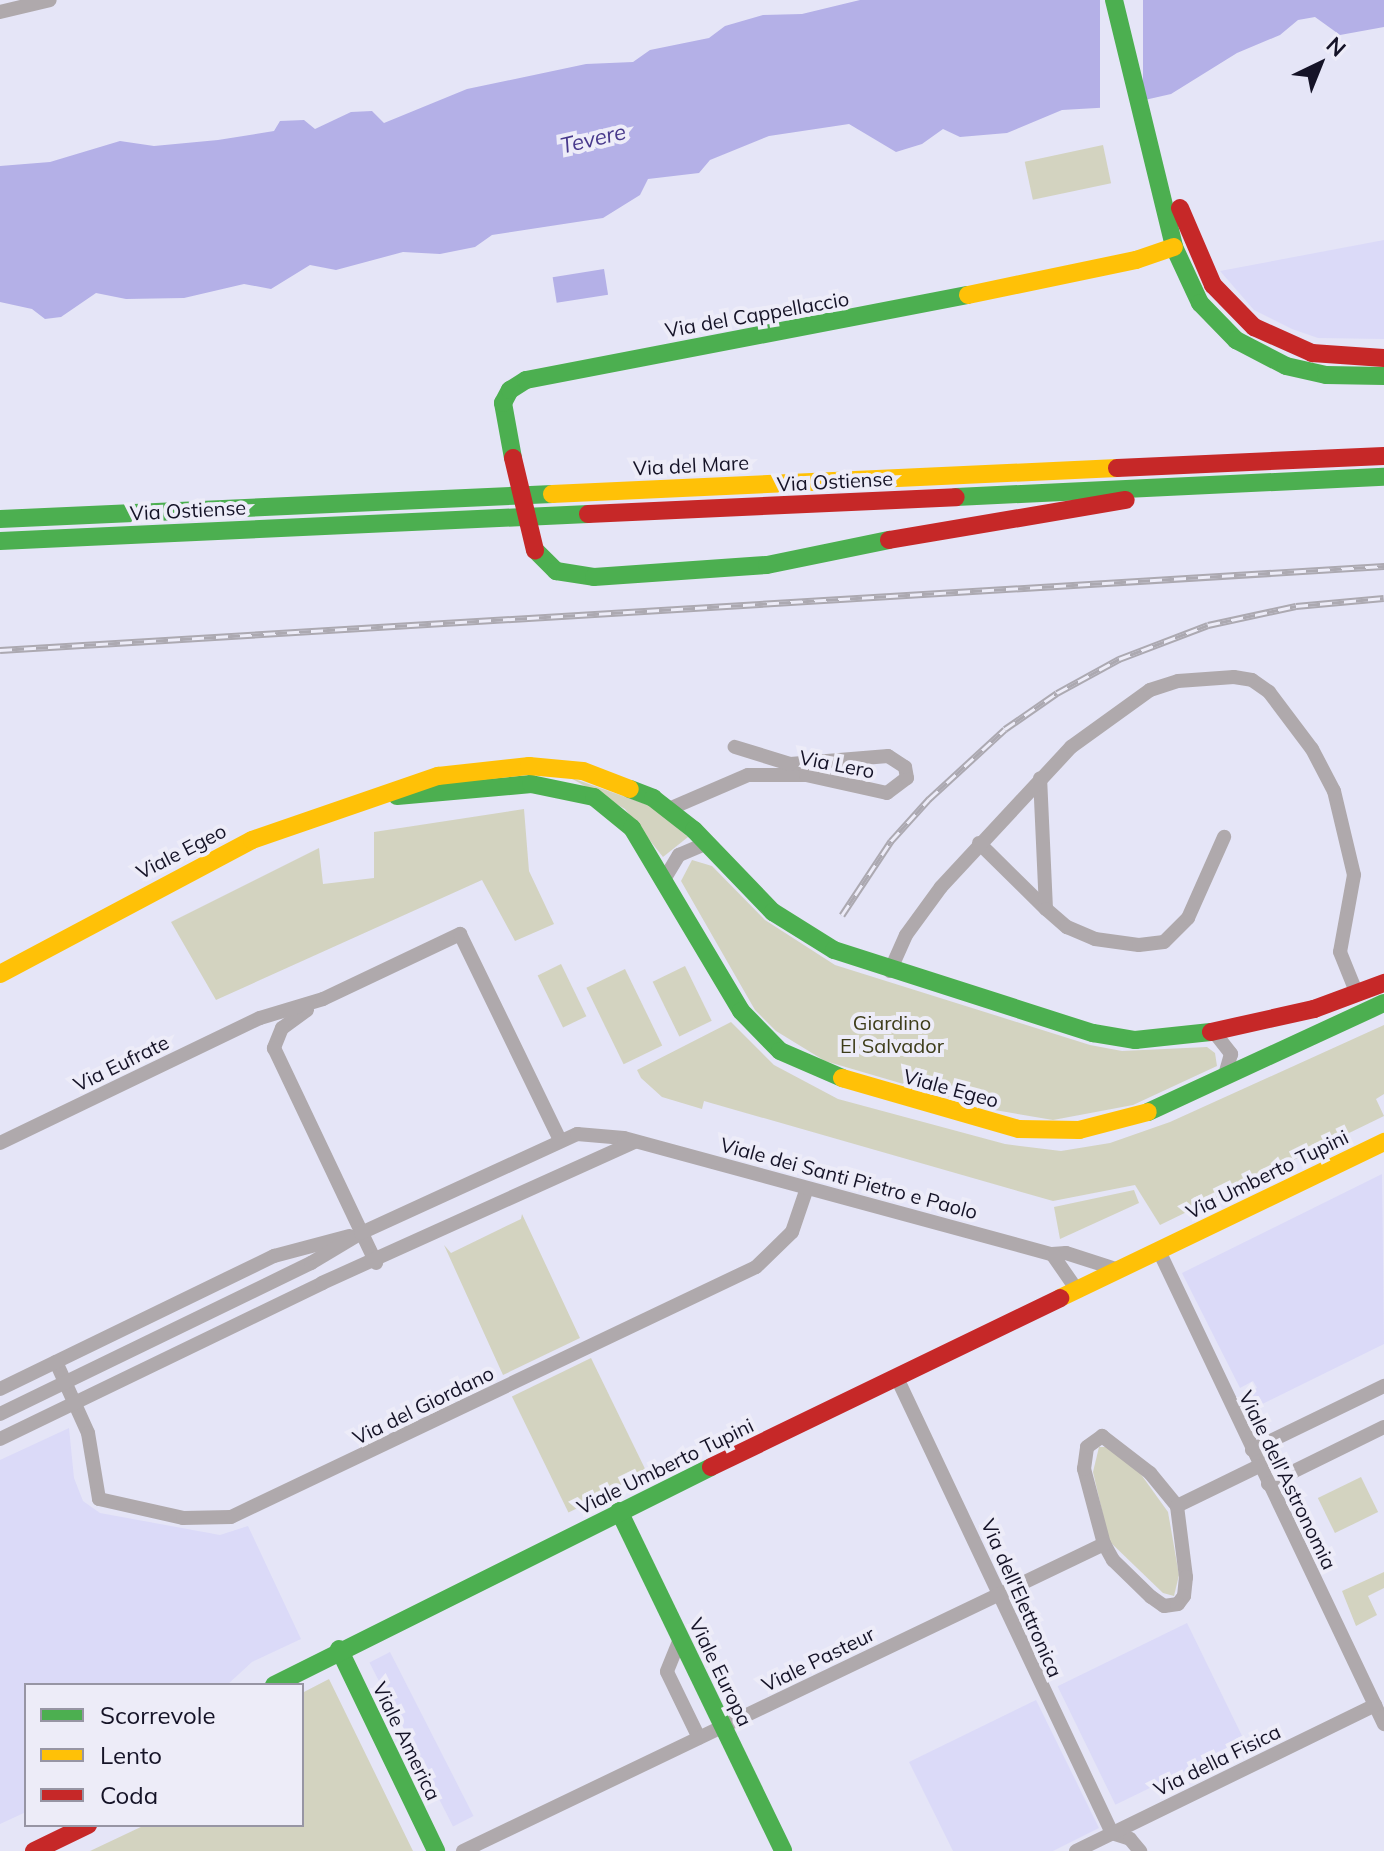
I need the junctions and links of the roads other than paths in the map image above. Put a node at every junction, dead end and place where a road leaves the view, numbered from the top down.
1 (50, 0) edge
2 (1114, 0) edge
3 (1129, 0) edge
4 (0, 12) edge
5 (1174, 217) junction
6 (1174, 247) junction
7 (1384, 358) edge
8 (1384, 376) edge
9 (1384, 456) edge
10 (1384, 477) edge
11 (1173, 487) junction
12 (0, 519) edge
13 (0, 541) edge
14 (735, 747) dead end
15 (1040, 778) junction
16 (393, 796) junction
17 (669, 809) junction
18 (1224, 837) dead end
19 (707, 843) junction
20 (979, 843) junction
21 (665, 878) junction
22 (1046, 909) junction
23 (890, 971) junction
24 (0, 974) edge
25 (1384, 983) edge
26 (1357, 994) junction
27 (323, 999) junction
28 (1384, 1003) edge
29 (1214, 1032) junction
30 (1224, 1079) junction
31 (559, 1138) junction
32 (635, 1142) junction
33 (1384, 1142) edge
34 (0, 1143) edge
35 (807, 1188) junction
36 (361, 1233) junction
37 (1165, 1249) junction
38 (1052, 1254) junction
39 (376, 1263) junction
40 (1119, 1270) junction
41 (226, 1279) junction
42 (1077, 1290) junction
43 (236, 1300) junction
44 (151, 1317) junction
45 (246, 1320) junction
46 (160, 1336) junction
47 (171, 1357) junction
48 (56, 1362) junction
49 (897, 1378) junction
50 (65, 1382) junction
51 (1384, 1386) edge
52 (0, 1389) edge
53 (75, 1404) junction
54 (0, 1414) edge
55 (1384, 1427) edge
56 (0, 1439) edge
57 (1252, 1450) junction
58 (1259, 1466) junction
59 (1268, 1484) junction
60 (1177, 1506) junction
61 (619, 1511) junction
62 (1104, 1544) junction
63 (996, 1596) junction
64 (680, 1639) junction
65 (339, 1649) junction
66 (278, 1683) edge
67 (1375, 1705) junction
68 (1384, 1724) edge
69 (723, 1727) junction
70 (699, 1738) junction
71 (84, 1827) edge
72 (1112, 1833) junction
73 (34, 1851) edge
74 (436, 1851) edge
75 (463, 1851) edge
76 (783, 1851) edge
77 (1076, 1851) edge
78 (1108, 1851) edge
79 (1140, 1851) edge

1 - 4 street
2 - 5 main road
3 - 5 main road
5 - 6 main road
5 - 7 main road
6 - 8 main road
6 - 11 main road, Via del Cappellaccio, bridge
9 - 12 main road, Via del Mare
10 - 11 main road, Via Ostiense
11 - 13 main road, Via Ostiense
14 - 17 street, Via Lero
15 - 20 street
15 - 22 street
15 - 26 street
16 - 17 main road, Viale Egeo
16 - 21 main road, Viale Egeo
16 - 24 main road, Viale Egeo
17 - 19 main road, Viale Egeo
18 - 22 street
19 - 21 street
19 - 23 main road, Viale Egeo
20 - 22 street
20 - 23 street
21 - 30 main road, Viale Egeo
23 - 29 main road, Viale Egeo
25 - 26 main road, Viale Egeo
26 - 29 main road, Viale Egeo
27 - 31 street
27 - 34 street, Via Eufrate
27 - 36 street
28 - 30 main road, Viale Egeo
29 - 30 street
31 - 32 street, Viale dei Santi Pietro e Paolo
31 - 36 street, Viale dei Santi Pietro e Paolo
32 - 35 street, Viale dei Santi Pietro e Paolo
32 - 39 street
33 - 37 main road, Via Umberto Tupini
35 - 38 street, Viale dei Santi Pietro e Paolo
35 - 53 street, Via del Giordano
36 - 39 street
36 - 41 street
36 - 43 street
37 - 40 main road, Via Umberto Tupini
37 - 57 street, Viale dell'Astronomia
38 - 40 street, Viale dei Santi Pietro e Paolo
38 - 42 street
39 - 45 street
40 - 42 main road, Viale Umberto Tupini
41 - 43 street
41 - 44 street
42 - 49 main road, Viale Umberto Tupini
43 - 45 street
43 - 46 street
44 - 46 street
44 - 48 street
45 - 47 street
46 - 47 street
46 - 50 street
47 - 53 street
48 - 50 street
48 - 52 street
49 - 61 main road, Viale Umberto Tupini
49 - 63 street, Via dell'Elettronica
50 - 53 street
50 - 54 street
51 - 57 street
53 - 56 street
55 - 59 street
57 - 58 street, Viale dell'Astronomia
58 - 59 street, Viale dell'Astronomia
58 - 60 street
59 - 67 street, Viale dell'Astronomia
60 - 62 street
60 - 62 street
61 - 64 main road, Viale Europa
61 - 65 main road, Viale Umberto Tupini
62 - 63 street, Viale Pasteur
63 - 69 street, Viale Pasteur
63 - 72 street, Via dell'Elettronica
64 - 69 main road, Viale Europa
64 - 70 street
65 - 66 main road, Viale Umberto Tupini
65 - 74 main road, Viale America
67 - 68 street, Viale dell'Astronomia
67 - 72 street, Via della Fisica
69 - 70 street, Viale Pasteur
69 - 76 main road, Viale Europa
70 - 75 street, Viale Pasteur
71 - 73 main road
72 - 77 street, Via della Fisica
72 - 78 street
72 - 79 street

